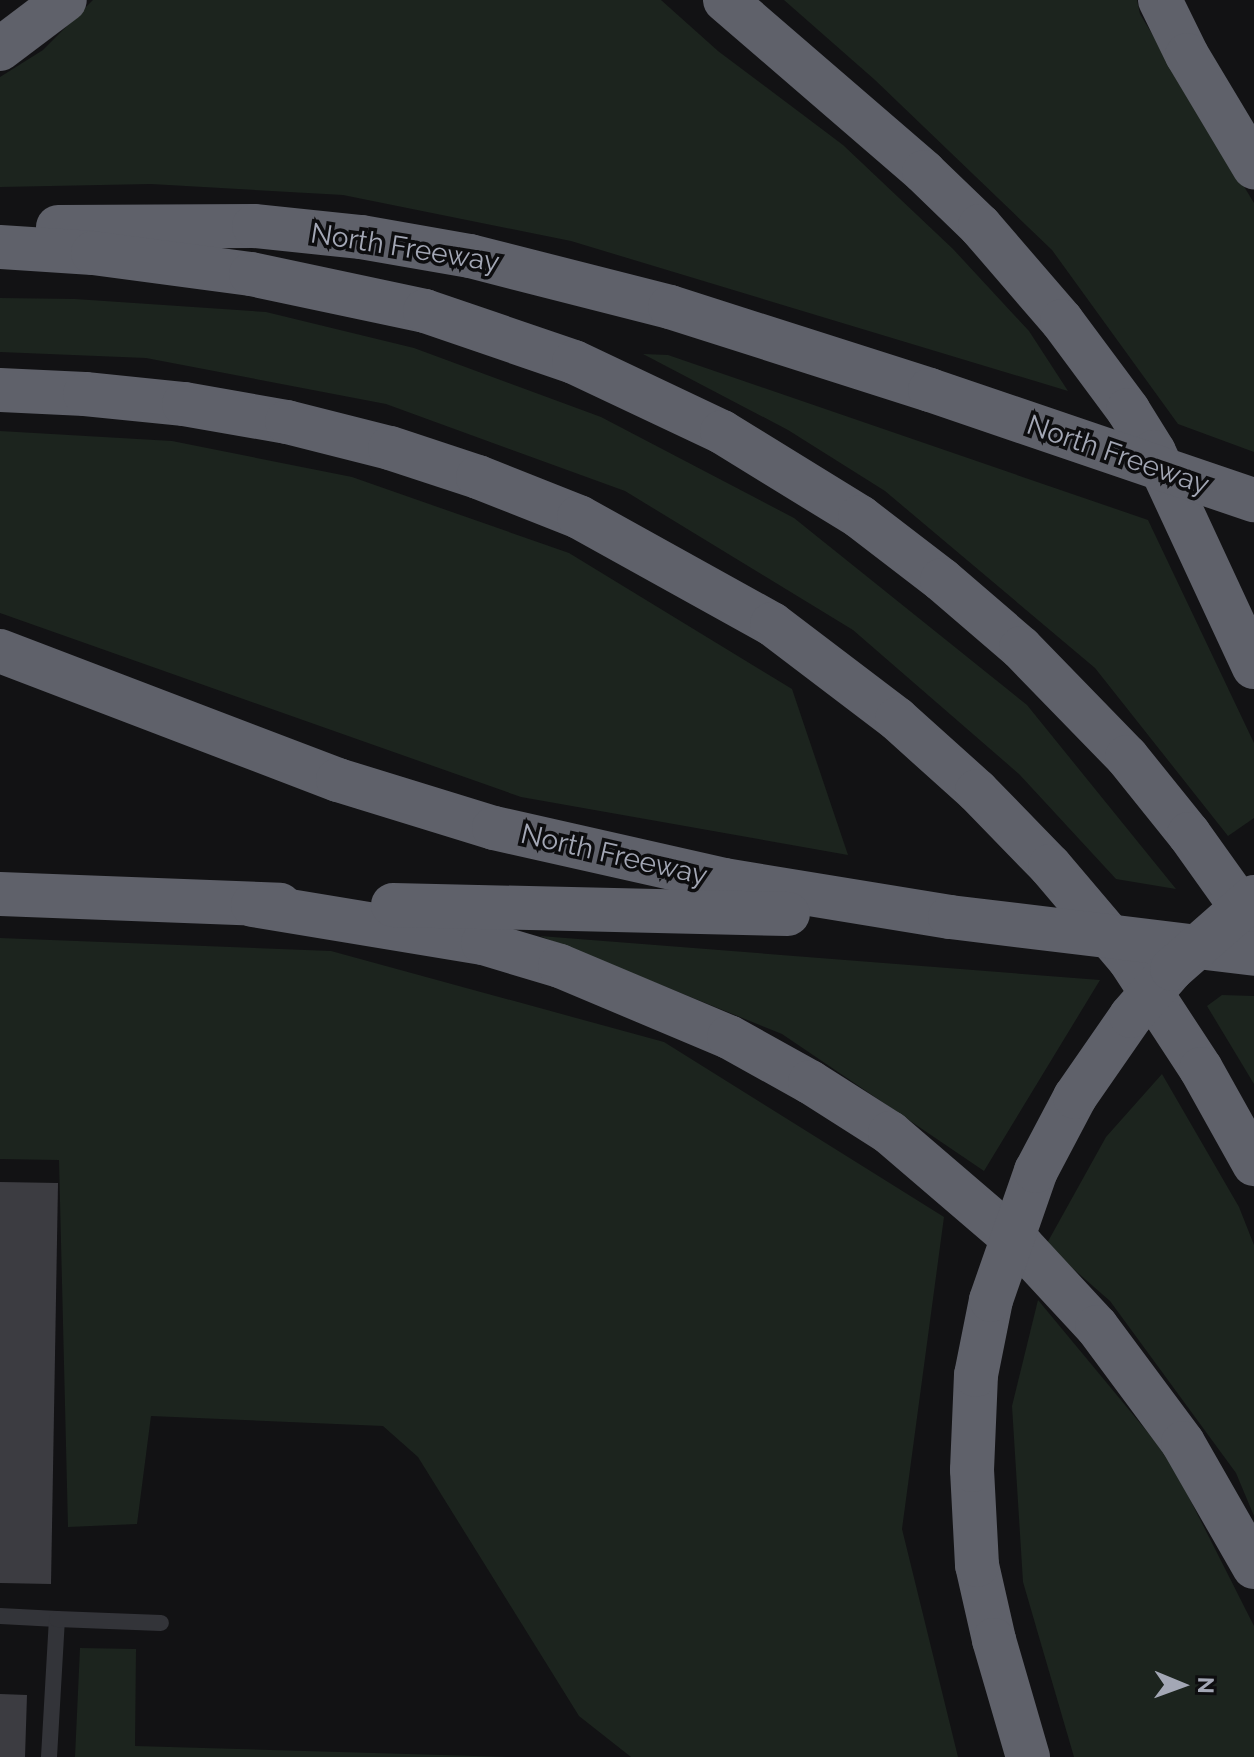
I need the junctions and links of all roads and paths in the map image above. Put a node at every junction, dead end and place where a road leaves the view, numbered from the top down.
1 (65, 0) edge
2 (725, 0) edge
3 (1160, 0) edge
4 (0, 49) edge
5 (1254, 167) edge
6 (0, 229) edge
7 (0, 247) edge
8 (0, 390) edge
9 (1254, 500) edge
10 (0, 651) edge
11 (1254, 667) edge
12 (0, 894) edge
13 (1254, 897) edge
14 (253, 905) junction
15 (950, 917) junction
16 (1254, 925) edge
17 (1254, 954) edge
18 (1254, 1164) edge
19 (977, 1565) junction
20 (1254, 1567) edge
21 (0, 1616) edge
22 (57, 1619) junction
23 (161, 1623) dead end
24 (49, 1757) edge
25 (1005, 1757) edge
26 (1028, 1757) edge

1 - 4 highway
2 - 11 highway
3 - 5 highway
6 - 9 highway, North Freeway, bridge
7 - 16 highway
8 - 18 highway
10 - 15 highway, North Freeway
12 - 14 highway
13 - 19 highway, bridge
14 - 15 highway
14 - 20 highway
15 - 17 highway, North Freeway, bridge
19 - 25 highway
19 - 26 highway
21 - 22 lane
22 - 23 lane
22 - 24 lane

